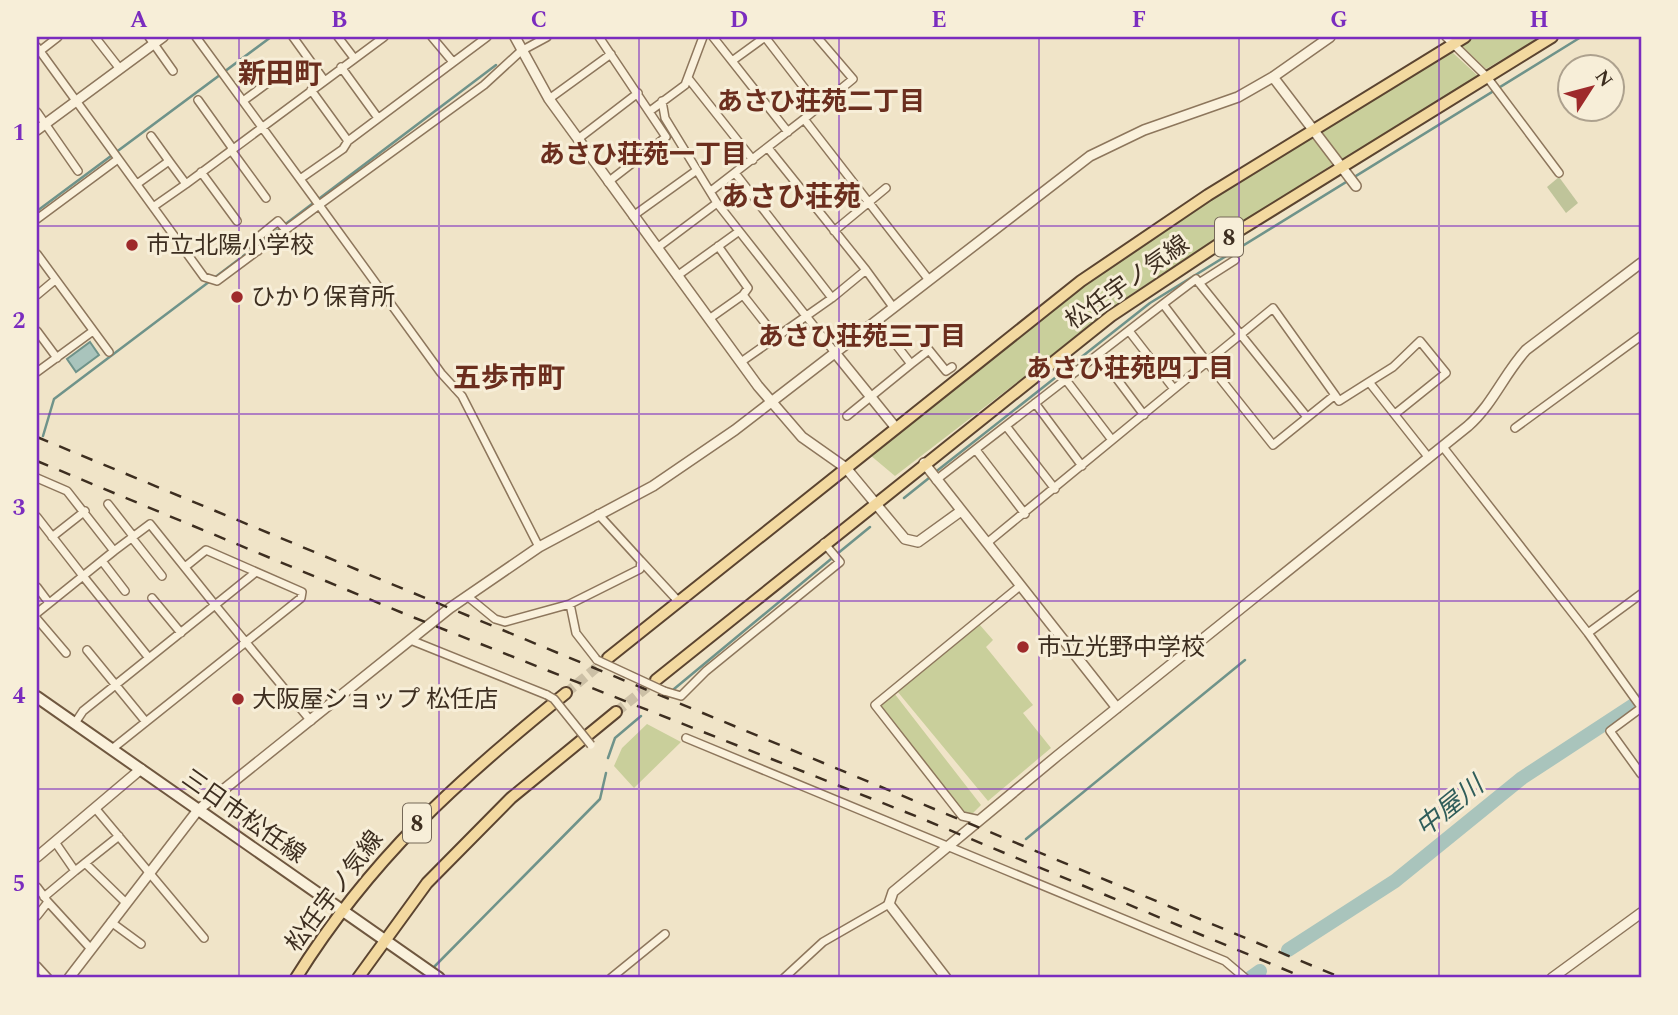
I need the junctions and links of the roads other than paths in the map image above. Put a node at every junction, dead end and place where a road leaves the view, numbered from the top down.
1 (58, 37) edge
2 (95, 37) edge
3 (163, 37) edge
4 (196, 37) edge
5 (293, 37) edge
6 (338, 37) edge
7 (432, 37) edge
8 (487, 37) edge
9 (514, 37) edge
10 (547, 37) edge
11 (599, 37) edge
12 (703, 37) edge
13 (713, 37) edge
14 (765, 37) edge
15 (817, 37) edge
16 (1330, 37) edge
17 (1465, 37) edge
18 (1552, 37) edge
19 (381, 38) edge
20 (151, 40) edge
21 (1449, 41) edge
22 (38, 49) edge
23 (521, 51) junction
24 (611, 54) junction
25 (354, 58) junction
26 (732, 61) junction
27 (453, 62) junction
28 (341, 67) junction
29 (120, 69) junction
30 (173, 71) dead end
31 (1273, 77) junction
32 (688, 78) junction
33 (273, 79) dead end
34 (324, 80) junction
35 (1490, 81) junction
36 (311, 90) junction
37 (638, 93) junction
38 (549, 99) junction
39 (198, 100) dead end
40 (76, 101) junction
41 (243, 101) junction
42 (662, 101) junction
43 (819, 107) junction
44 (650, 111) junction
45 (37, 112) edge
46 (378, 118) junction
47 (804, 119) junction
48 (46, 124) junction
49 (262, 127) junction
50 (37, 130) edge
51 (1313, 130) junction
52 (788, 132) junction
53 (151, 136) dead end
54 (578, 139) junction
55 (348, 141) junction
56 (768, 148) junction
57 (232, 149) junction
58 (115, 156) junction
59 (752, 160) junction
60 (169, 161) junction
61 (697, 170) junction
62 (78, 171) dead end
63 (201, 172) junction
64 (735, 173) junction
65 (1559, 173) dead end
66 (1349, 177) junction
67 (300, 179) junction
68 (608, 182) junction
69 (137, 184) junction
70 (186, 184) junction
71 (886, 188) dead end
72 (711, 191) junction
73 (266, 198) dead end
74 (316, 202) junction
75 (869, 202) junction
76 (718, 203) junction
77 (153, 207) junction
78 (633, 216) junction
79 (37, 219) edge
80 (237, 221) dead end
81 (286, 230) junction
82 (834, 231) junction
83 (738, 232) junction
84 (718, 246) junction
85 (657, 248) junction
86 (257, 251) junction
87 (37, 254) edge
88 (1235, 260) dead end
89 (1641, 263) edge
90 (866, 270) junction
91 (677, 276) junction
92 (929, 279) junction
93 (55, 280) junction
94 (1199, 283) junction
95 (37, 295) edge
96 (743, 295) junction
97 (832, 298) junction
98 (1163, 304) junction
99 (893, 307) junction
100 (805, 316) junction
101 (709, 319) junction
102 (877, 320) junction
103 (37, 331) edge
104 (93, 331) junction
105 (1129, 331) junction
106 (1241, 334) junction
107 (776, 337) junction
108 (1641, 337) edge
109 (109, 352) dead end
110 (836, 354) junction
111 (1099, 355) junction
112 (57, 358) junction
113 (741, 362) junction
114 (1207, 362) junction
115 (911, 364) junction
116 (952, 367) dead end
117 (37, 372) edge
118 (1066, 380) junction
119 (1369, 382) junction
120 (1174, 389) junction
121 (1335, 396) junction
122 (872, 398) junction
123 (772, 403) junction
124 (1035, 403) junction
125 (1395, 414) junction
126 (1144, 415) junction
127 (846, 416) dead end
128 (1307, 417) junction
129 (1006, 426) junction
130 (896, 428) junction
131 (1515, 428) dead end
132 (1112, 440) junction
133 (1443, 447) junction
134 (976, 450) junction
135 (1429, 458) junction
136 (924, 463) junction
137 (1082, 466) junction
138 (846, 468) junction
139 (37, 478) edge
140 (936, 480) junction
141 (1055, 489) junction
142 (876, 501) junction
143 (108, 504) dead end
144 (961, 511) junction
145 (85, 512) junction
146 (598, 514) junction
147 (1025, 514) junction
148 (37, 517) edge
149 (52, 537) junction
150 (132, 537) junction
151 (824, 543) junction
152 (987, 544) junction
153 (538, 547) junction
154 (114, 551) junction
155 (102, 561) junction
156 (641, 561) junction
157 (185, 567) junction
158 (256, 572) junction
159 (83, 576) junction
160 (162, 576) dead end
161 (1020, 586) junction
162 (37, 587) edge
163 (125, 591) dead end
164 (1641, 594) edge
165 (467, 596) junction
166 (152, 598) dead end
167 (678, 601) junction
168 (49, 603) junction
169 (570, 604) junction
170 (215, 605) junction
171 (37, 612) edge
172 (37, 619) edge
173 (181, 632) junction
174 (1588, 633) junction
175 (413, 640) junction
176 (244, 643) junction
177 (87, 650) dead end
178 (66, 653) dead end
179 (149, 658) junction
180 (603, 659) junction
181 (656, 680) tunnel mouth
182 (116, 685) junction
183 (566, 693) tunnel mouth
184 (37, 697) edge
185 (1639, 705) edge
186 (1117, 708) junction
187 (615, 712) tunnel mouth
188 (311, 721) junction
189 (146, 722) junction
190 (75, 723) junction
191 (686, 737) dead end
192 (591, 745) dead end
193 (112, 749) junction
194 (141, 769) junction
195 (1641, 774) edge
196 (95, 808) junction
197 (198, 810) junction
198 (980, 820) junction
199 (119, 836) junction
200 (55, 842) junction
201 (949, 846) junction
202 (37, 857) edge
203 (85, 863) junction
204 (75, 871) junction
205 (149, 871) junction
206 (37, 887) edge
207 (46, 899) junction
208 (125, 902) junction
209 (889, 904) junction
210 (342, 909) junction
211 (1641, 913) edge
212 (37, 916) edge
213 (111, 922) junction
214 (665, 934) dead end
215 (204, 938) dead end
216 (384, 939) junction
217 (141, 944) dead end
218 (91, 949) junction
219 (37, 966) edge
220 (433, 974) edge
221 (48, 978) edge
222 (69, 978) edge
223 (296, 978) edge
224 (358, 978) edge
225 (611, 978) edge
226 (784, 978) edge
227 (946, 978) edge
228 (1245, 978) edge
229 (1552, 978) edge

1 - 22 street
2 - 29 street
3 - 20 street
4 - 41 street
5 - 34 street
6 - 25 street
7 - 27 street
8 - 27 street
9 - 23 street
10 - 23 street
11 - 24 street
12 - 32 street
13 - 26 street
14 - 26 street
14 - 43 street
15 - 43 street
16 - 31 street
17 - 21 main road, 松任宇ノ気線 / 8
18 - 35 main road, 松任宇ノ気線 / 8
19 - 25 street
20 - 29 street
20 - 30 street
21 - 35 street
21 - 51 main road, 松任宇ノ気線 / 8
22 - 40 street
23 - 38 street
23 - 74 street
24 - 37 street
24 - 38 street
25 - 28 street
26 - 52 street
27 - 46 street
28 - 34 street
28 - 46 street
29 - 40 street
31 - 51 street
31 - 92 street
32 - 42 street
32 - 59 street
33 - 41 street
34 - 36 street
35 - 65 street
35 - 66 main road, 松任宇ノ気線 / 8
36 - 49 street
36 - 55 street
37 - 44 street
37 - 54 street
38 - 54 street
39 - 57 street
40 - 48 street
40 - 58 street
41 - 49 street
42 - 44 street
42 - 61 street
43 - 47 street
44 - 68 street
45 - 48 street
46 - 55 street
47 - 52 street
47 - 75 street
48 - 50 street
48 - 62 street
49 - 57 street
49 - 67 street
51 - 66 street
51 - 130 main road, 松任宇ノ気線 / 8
52 - 56 street
53 - 60 street
54 - 68 street
55 - 67 street
56 - 59 street
56 - 82 street
57 - 63 street
57 - 73 street
58 - 69 street
58 - 79 street
59 - 64 street
60 - 69 street
60 - 70 street
61 - 72 street
61 - 78 street
63 - 70 street
63 - 80 street
64 - 72 street
64 - 97 street
66 - 136 main road, 松任宇ノ気線 / 8
67 - 74 street
68 - 78 street
69 - 77 street
70 - 77 street
71 - 75 street
72 - 76 street
74 - 81 street
74 - 153 street
75 - 82 street
75 - 92 street
76 - 83 street
76 - 85 street
77 - 86 street
78 - 85 street
81 - 86 street
81 - 86 street
82 - 90 street
83 - 84 street
83 - 100 street
84 - 91 street
84 - 96 street
85 - 91 street
87 - 93 street
88 - 94 street
89 - 133 street
90 - 97 street
90 - 99 street
91 - 101 street
92 - 99 street
93 - 95 street
93 - 104 street
94 - 98 street
94 - 106 street
96 - 101 street
96 - 107 street
97 - 100 street
98 - 105 street
98 - 114 street
99 - 102 street
100 - 107 street
100 - 110 street
101 - 113 street
102 - 110 street
102 - 115 street
103 - 112 street
104 - 109 street
104 - 112 street
105 - 111 street
105 - 120 street
106 - 114 street
106 - 121 street
106 - 128 street
107 - 113 street
108 - 131 street
110 - 122 street
110 - 123 street
111 - 118 street
111 - 126 street
112 - 117 street
113 - 123 street
114 - 120 street
114 - 128 street
115 - 116 street
115 - 122 street
118 - 124 street
118 - 132 street
119 - 121 street
119 - 125 street
119 - 125 street
120 - 126 street
121 - 128 street
122 - 127 street
122 - 130 street
123 - 138 street
123 - 146 street
124 - 129 street
124 - 137 street
125 - 135 street
126 - 132 street
129 - 134 street
129 - 141 street
130 - 138 main road, 松任宇ノ気線 / 8
132 - 137 street
133 - 135 street
133 - 174 street
134 - 140 street
134 - 147 street
135 - 186 street
136 - 140 street
136 - 142 main road, 松任宇ノ気線 / 8
137 - 141 street
138 - 142 street
138 - 167 main road, 松任宇ノ気線 / 8
139 - 145 street
140 - 144 street
141 - 147 street
142 - 144 street
142 - 151 main road, 松任宇ノ気線 / 8
143 - 150 street
144 - 152 street
145 - 149 street
145 - 154 street
146 - 153 street
146 - 156 street
147 - 152 street
148 - 149 street
149 - 159 street
150 - 154 street
150 - 157 street
150 - 160 street
151 - 180 street, bridge
151 - 181 main road, 松任宇ノ気線 / 8
152 - 161 street
153 - 165 street
154 - 155 street
155 - 159 street
155 - 163 street
156 - 167 street
156 - 169 street
157 - 158 street
157 - 170 street
158 - 170 street
158 - 176 street
159 - 168 street
159 - 179 street
161 - 186 street
161 - 198 street
162 - 168 street
164 - 174 street
165 - 169 street
165 - 175 street
166 - 173 street
167 - 180 main road, 松任宇ノ気線 / 8
168 - 171 street
169 - 180 street
170 - 173 street
170 - 176 street
172 - 178 street
173 - 179 street
174 - 185 street
175 - 188 street
175 - 192 street, bridge
176 - 188 street
176 - 189 street
177 - 182 street
179 - 182 street
182 - 189 street
182 - 190 street
183 - 210 main road, 松任宇ノ気線 / 8
184 - 190 main road, 三日市松任線
185 - 195 street
186 - 198 street
187 - 216 main road, 8
188 - 197 street
189 - 193 street
190 - 193 main road, 三日市松任線
191 - 201 street
193 - 194 main road, 三日市松任線
194 - 196 street
194 - 197 main road, 三日市松任線
196 - 199 street
196 - 200 street
197 - 205 street
197 - 210 main road, 三日市松任線
198 - 201 street
199 - 203 street
199 - 205 street
200 - 202 street
200 - 204 street
201 - 209 street
201 - 228 street
203 - 204 street
203 - 208 street
204 - 207 street
205 - 208 street
205 - 215 street
206 - 207 street
207 - 212 street
207 - 218 street
208 - 213 street
209 - 226 street
209 - 227 street
210 - 216 main road, 三日市松任線
210 - 223 main road, 松任宇ノ気線 / 8
211 - 229 street
213 - 217 street
213 - 218 street
214 - 225 street
216 - 220 main road, 三日市松任線
216 - 224 main road, 8
218 - 222 street
219 - 221 street

